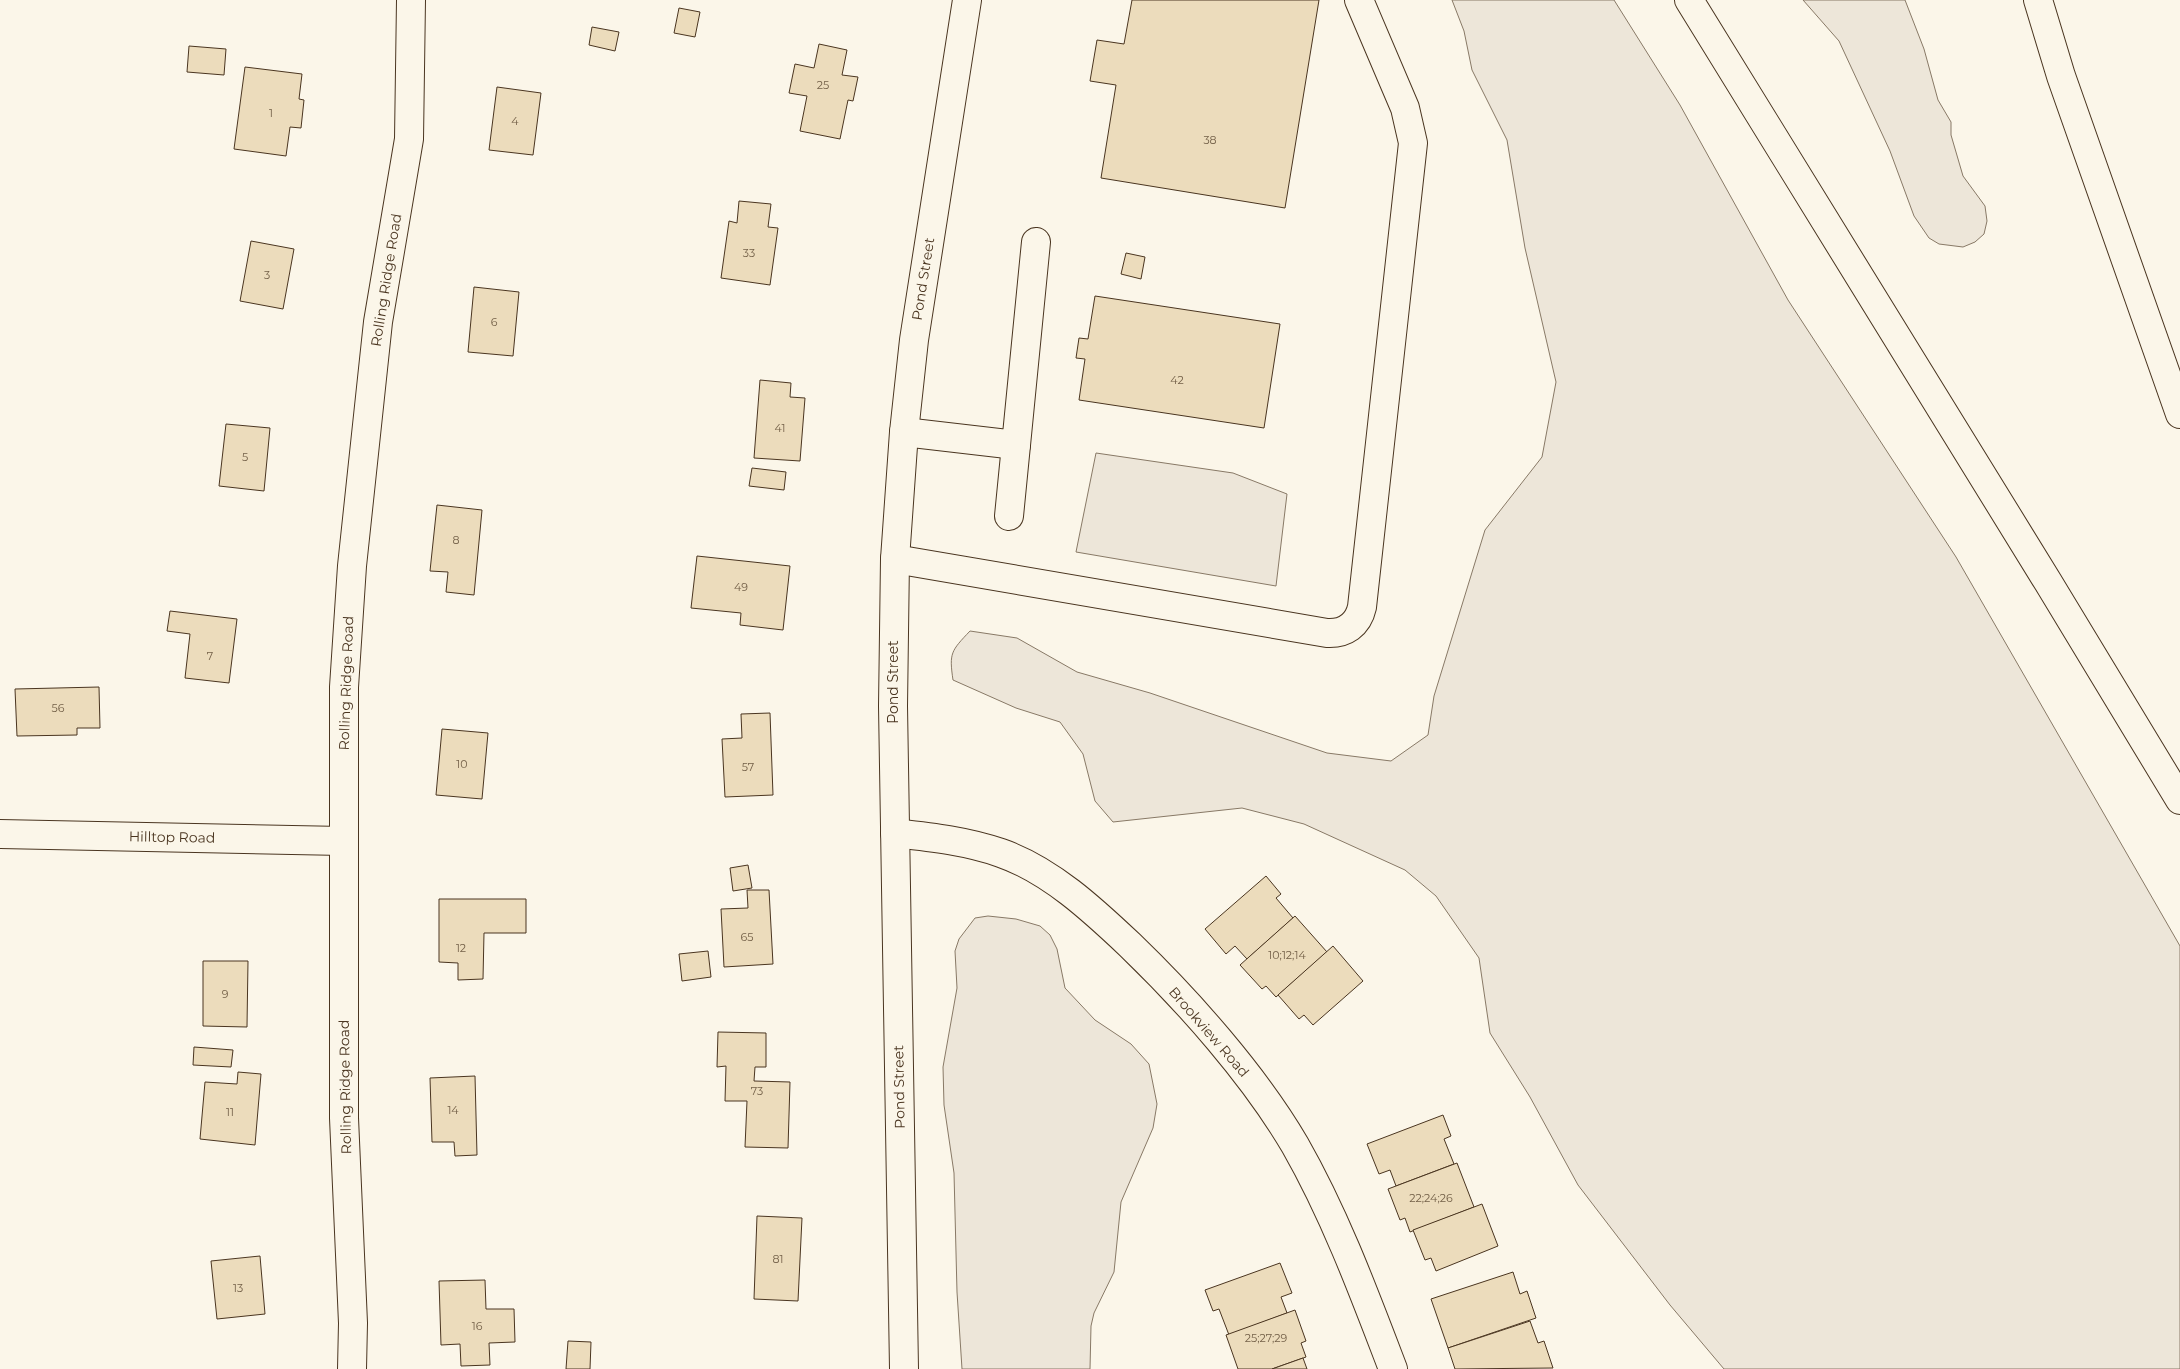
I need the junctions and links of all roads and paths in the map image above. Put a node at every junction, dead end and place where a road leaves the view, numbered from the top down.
1 (411, 0) edge
2 (967, 0) edge
3 (1358, 0) edge
4 (1688, 0) edge
5 (2038, 0) edge
6 (1036, 242) dead end
7 (2180, 414) edge
8 (904, 432) junction
9 (1016, 445) junction
10 (1009, 516) dead end
11 (895, 559) junction
12 (2180, 800) edge
13 (0, 834) edge
14 (895, 834) junction
15 (343, 841) junction
16 (352, 1369) edge
17 (904, 1369) edge
18 (1393, 1369) edge

1 - 15 main road, Rolling Ridge Road
2 - 8 main road, Pond Street
3 - 11 main road
4 - 12 main road
5 - 7 main road
6 - 9 main road
8 - 9 main road
8 - 11 main road, Pond Street
9 - 10 main road
11 - 14 main road, Pond Street
13 - 15 main road, Hilltop Road
14 - 17 main road, Pond Street
14 - 18 main road, Brookview Road
15 - 16 main road, Rolling Ridge Road

